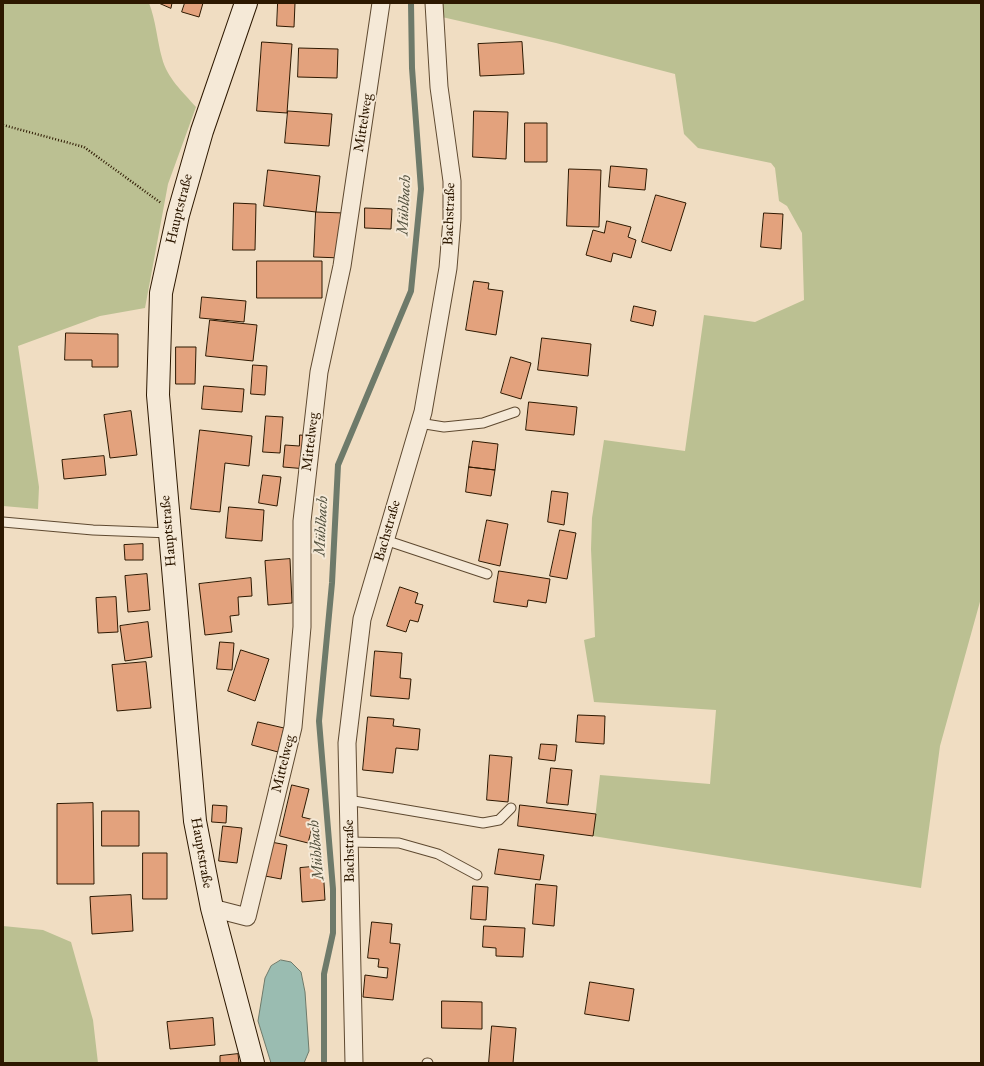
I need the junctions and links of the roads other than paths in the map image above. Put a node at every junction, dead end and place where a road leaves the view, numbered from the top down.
1 (246, 3) edge
2 (381, 3) edge
3 (434, 3) edge
4 (515, 412) dead end
5 (420, 423) junction
6 (3, 522) edge
7 (170, 533) junction
8 (385, 540) junction
9 (487, 574) dead end
10 (348, 800) junction
11 (511, 808) dead end
12 (349, 842) junction
13 (477, 875) dead end
14 (212, 908) junction
15 (253, 1063) edge
16 (354, 1063) edge

1 - 7 main road, Hauptstraße
2 - 14 street, Mittelweg
3 - 5 street, Bachstraße
4 - 5 lane
5 - 8 street, Bachstraße
6 - 7 lane
7 - 14 main road, Hauptstraße
8 - 9 lane
8 - 10 street, Bachstraße
10 - 11 lane
10 - 12 street, Bachstraße
12 - 13 lane
12 - 16 street, Bachstraße
14 - 15 main road, Hauptstraße

